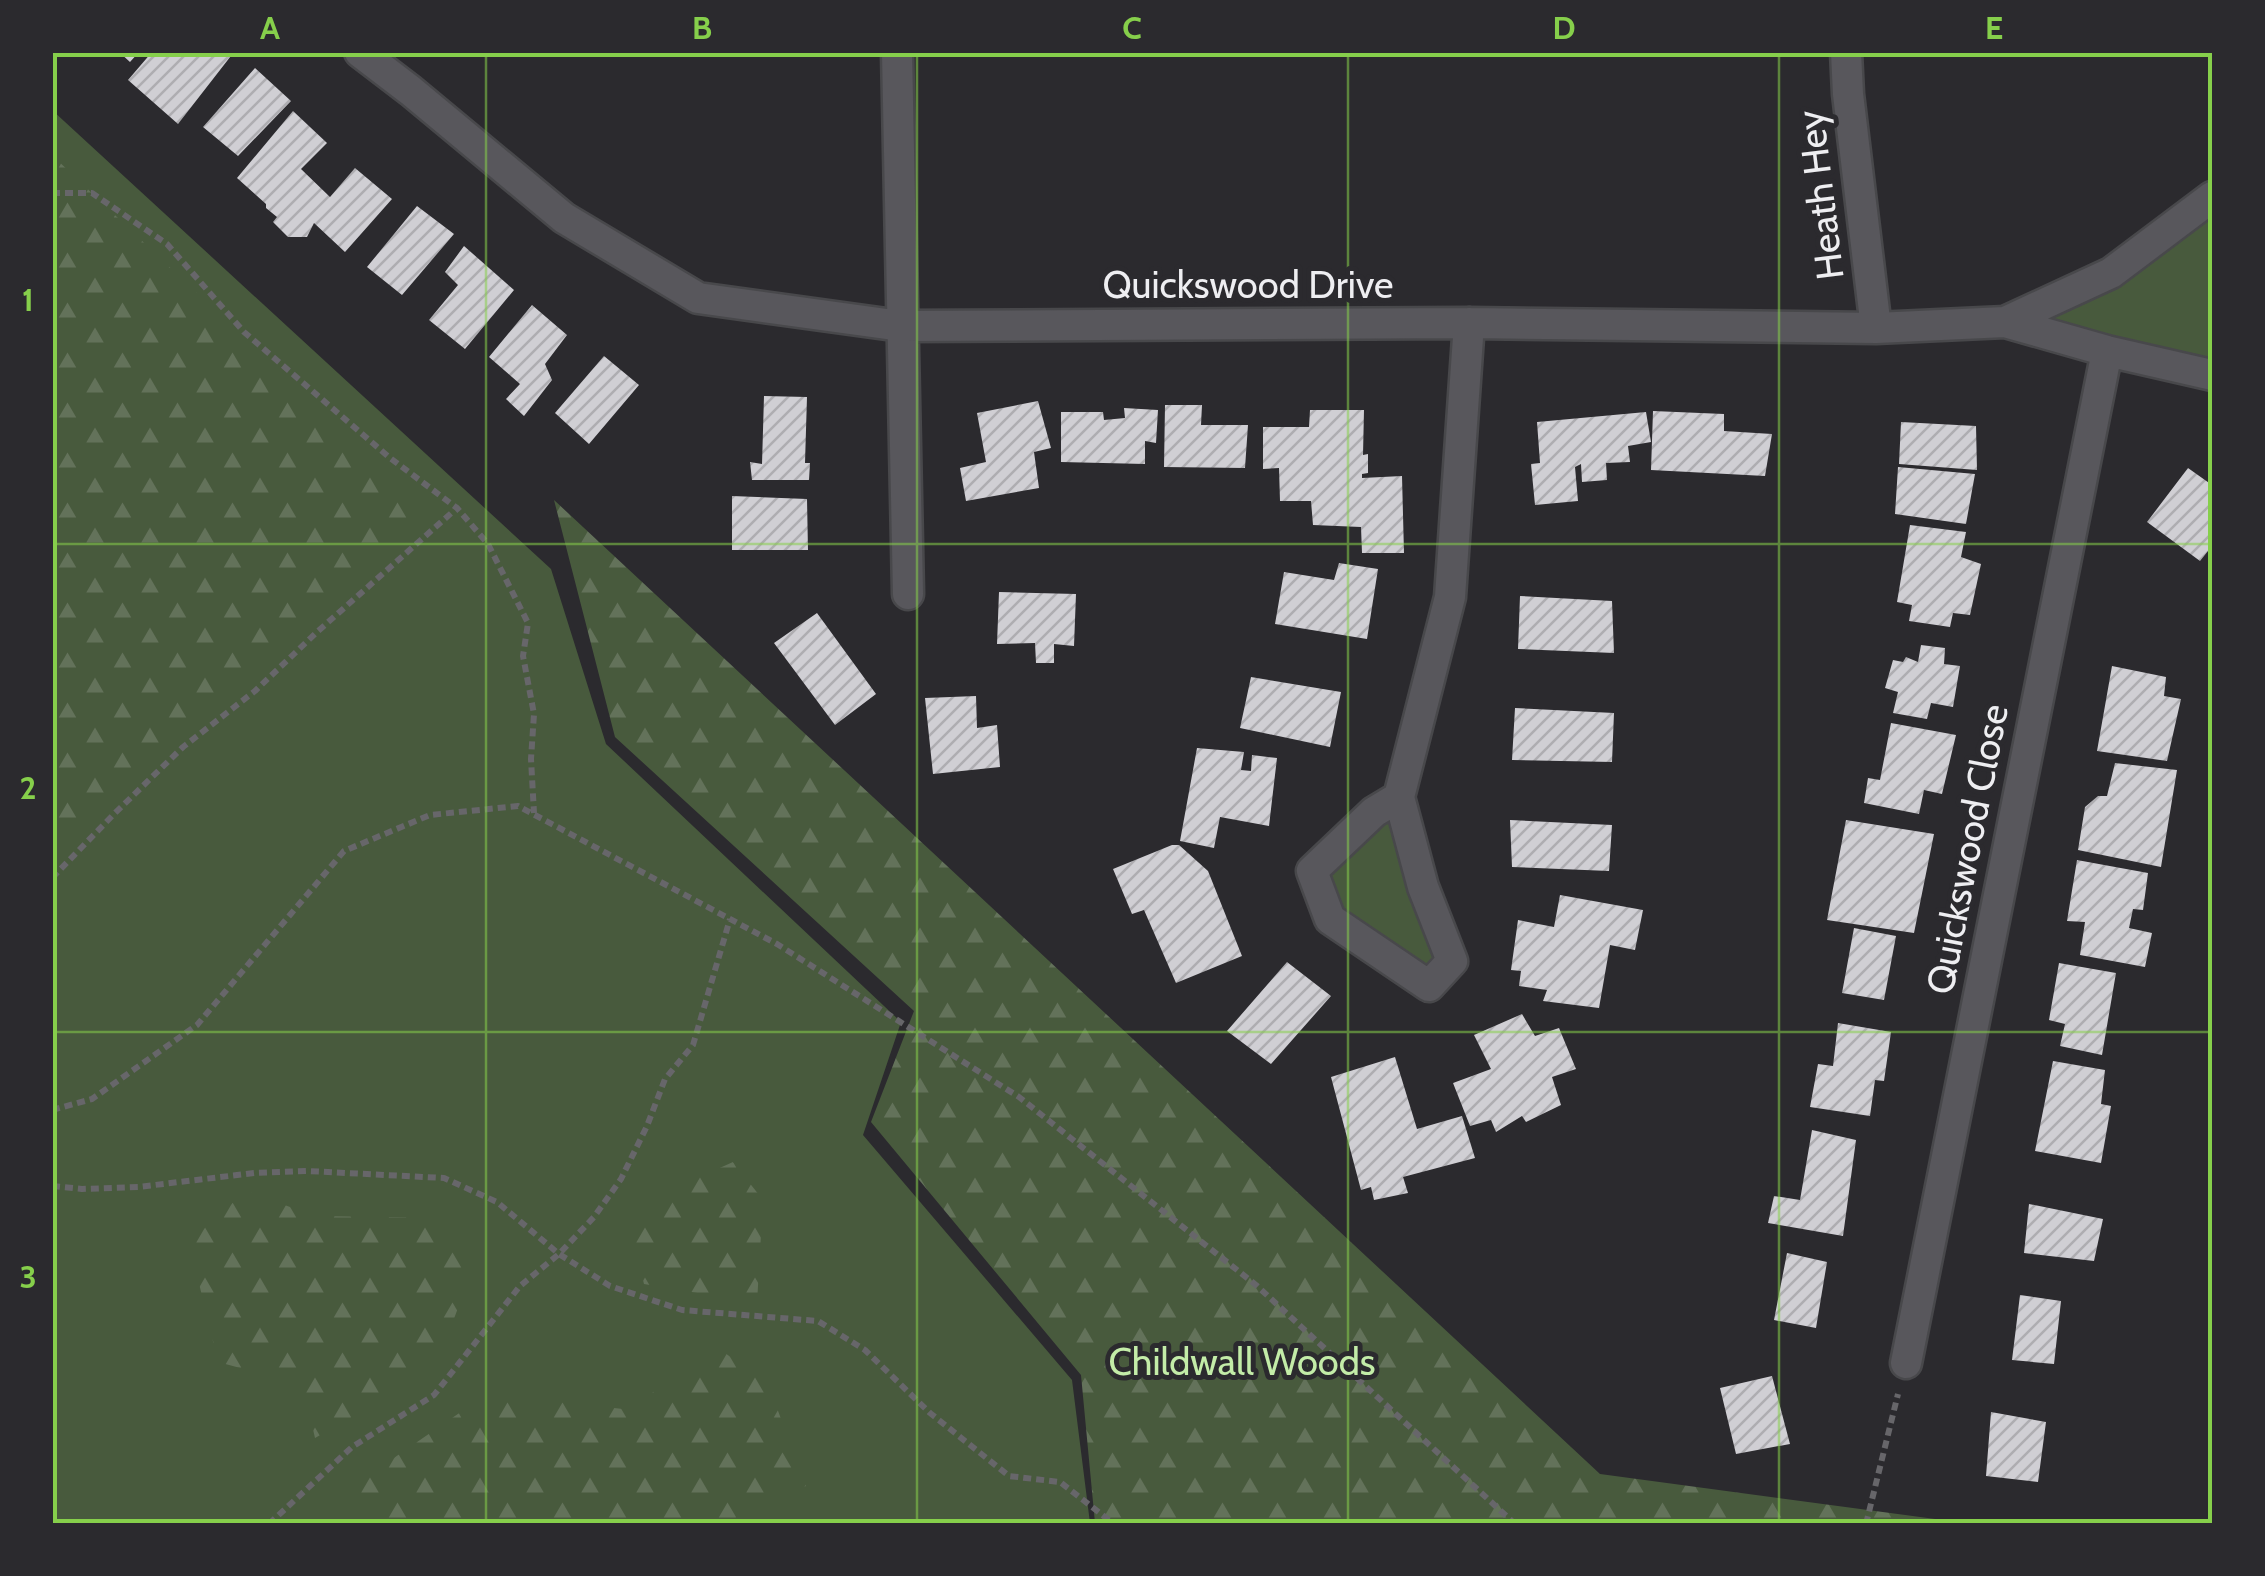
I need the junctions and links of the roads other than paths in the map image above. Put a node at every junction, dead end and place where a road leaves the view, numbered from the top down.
1 (360, 52) edge
2 (897, 52) edge
3 (1846, 52) edge
4 (2212, 197) edge
5 (2005, 322) junction
6 (1469, 323) junction
7 (901, 326) junction
8 (1876, 328) junction
9 (2107, 351) junction
10 (2212, 376) edge
11 (908, 594) dead end
12 (1399, 797) junction
13 (1906, 1363) road end

1 - 7 street, Quickswood Drive
2 - 7 street
3 - 8 street, Heath Hey
4 - 5 street
5 - 8 street, Quickswood Drive
5 - 9 street, Quickswood Drive
6 - 7 street, Quickswood Drive
6 - 8 street, Quickswood Drive
6 - 12 street
7 - 11 street
9 - 10 street, Quickswood Drive
9 - 13 street, Quickswood Close
12 - 12 street

